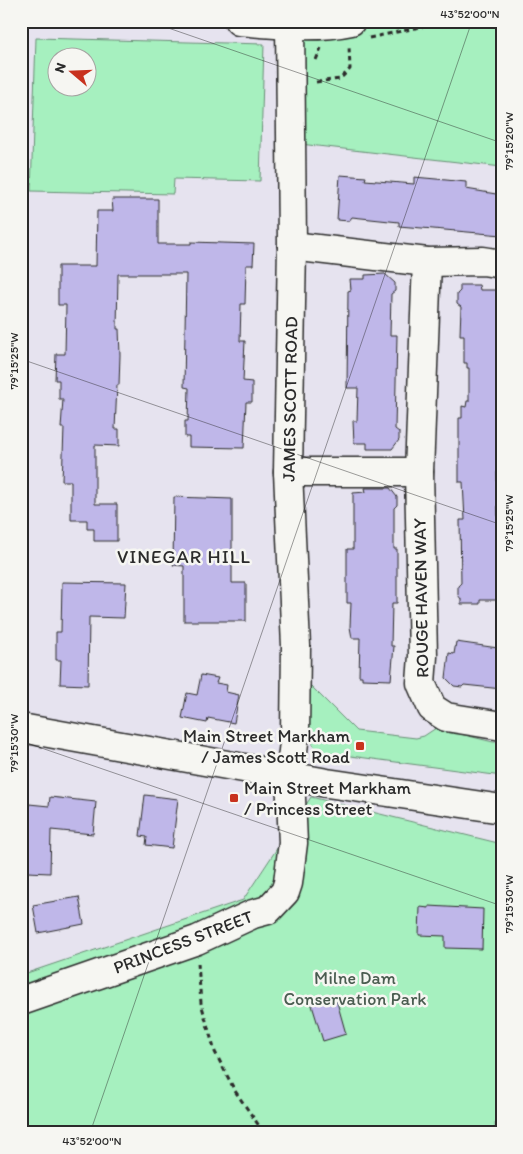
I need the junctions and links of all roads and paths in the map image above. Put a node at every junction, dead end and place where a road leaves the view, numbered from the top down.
1 (238, 21) edge
2 (449, 21) edge
3 (290, 23) edge
4 (356, 34) edge
5 (322, 48) dead end
6 (314, 64) dead end
7 (315, 73) dead end
8 (316, 82) junction
9 (315, 87) dead end
10 (292, 246) junction
11 (427, 262) junction
12 (502, 264) edge
13 (288, 472) junction
14 (419, 472) junction
15 (502, 726) edge
16 (21, 728) edge
17 (290, 776) junction
18 (502, 809) edge
19 (197, 940) junction
20 (21, 1001) edge
21 (264, 1133) edge

1 - 3 street
2 - 4 path
3 - 4 street
3 - 10 street, JAMES SCOTT ROAD
4 - 8 path
5 - 6 path
7 - 8 path
8 - 9 path
10 - 11 street
10 - 13 street, JAMES SCOTT ROAD
11 - 12 street
11 - 14 street, ROUGE HAVEN WAY
13 - 14 street
13 - 17 street, JAMES SCOTT ROAD
14 - 15 street, ROUGE HAVEN WAY
16 - 17 street
17 - 18 street
17 - 19 street, PRINCESS STREET
19 - 20 street, PRINCESS STREET
19 - 21 path

